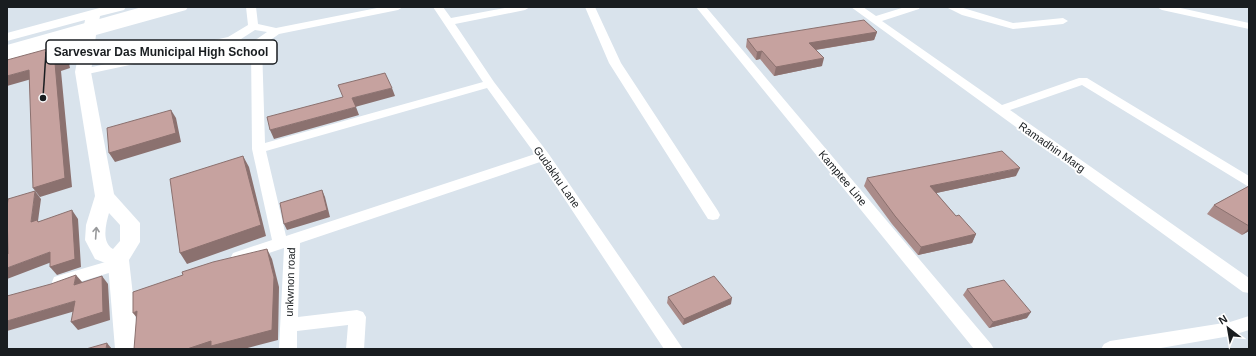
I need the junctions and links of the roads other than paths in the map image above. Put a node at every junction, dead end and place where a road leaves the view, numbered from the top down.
1 (119, 7) edge
2 (136, 7) edge
3 (159, 7) edge
4 (181, 7) edge
5 (251, 7) edge
6 (398, 7) edge
7 (438, 7) edge
8 (525, 7) edge
9 (590, 7) edge
10 (701, 7) edge
11 (856, 7) edge
12 (915, 7) edge
13 (951, 7) edge
14 (1162, 7) edge
15 (95, 10) edge
16 (875, 20) junction
17 (1063, 21) dead end
18 (449, 22) junction
19 (253, 26) junction
20 (1249, 26) edge
21 (276, 31) junction
22 (89, 33) junction
23 (7, 37) edge
24 (232, 40) junction
25 (7, 43) edge
26 (256, 45) junction
27 (7, 50) edge
28 (7, 56) edge
29 (83, 72) junction
30 (490, 84) junction
31 (999, 110) junction
32 (259, 149) junction
33 (543, 156) junction
34 (1249, 182) edge
35 (105, 196) junction
36 (713, 215) dead end
37 (286, 241) junction
38 (228, 261) edge
39 (118, 262) junction
40 (44, 286) edge
41 (1249, 287) edge
42 (1249, 323) edge
43 (289, 325) junction
44 (127, 349) edge
45 (288, 349) edge
46 (355, 349) edge
47 (674, 349) edge
48 (985, 349) edge
49 (1110, 349) edge

1 - 15 street
2 - 25 main road
3 - 27 main road
4 - 22 street
5 - 19 street
6 - 21 street
7 - 18 street, Gudakhu Lane
8 - 18 street
9 - 36 street
10 - 48 street, Kamptee Line
11 - 16 street, Ramadhin Marg
12 - 16 street
13 - 17 street
14 - 20 street
15 - 22 street
15 - 23 street
16 - 31 street, Ramadhin Marg
18 - 30 street, Gudakhu Lane
19 - 21 street
19 - 24 street
21 - 26 street
22 - 28 street
22 - 29 street
24 - 26 street
24 - 29 street
26 - 32 street, unkwnon road
29 - 35 street
30 - 32 street
30 - 33 street, Gudakhu Lane
31 - 34 street
31 - 41 street, Ramadhin Marg
32 - 37 street, unkwnon road
33 - 37 street
33 - 47 street, Gudakhu Lane
39 -> 35 street
35 - 39 street
37 - 38 street
37 - 43 street, unkwnon road
39 - 40 street
39 - 44 street
42 - 49 street
43 - 45 street, unkwnon road
43 - 46 street, unkwnon road

